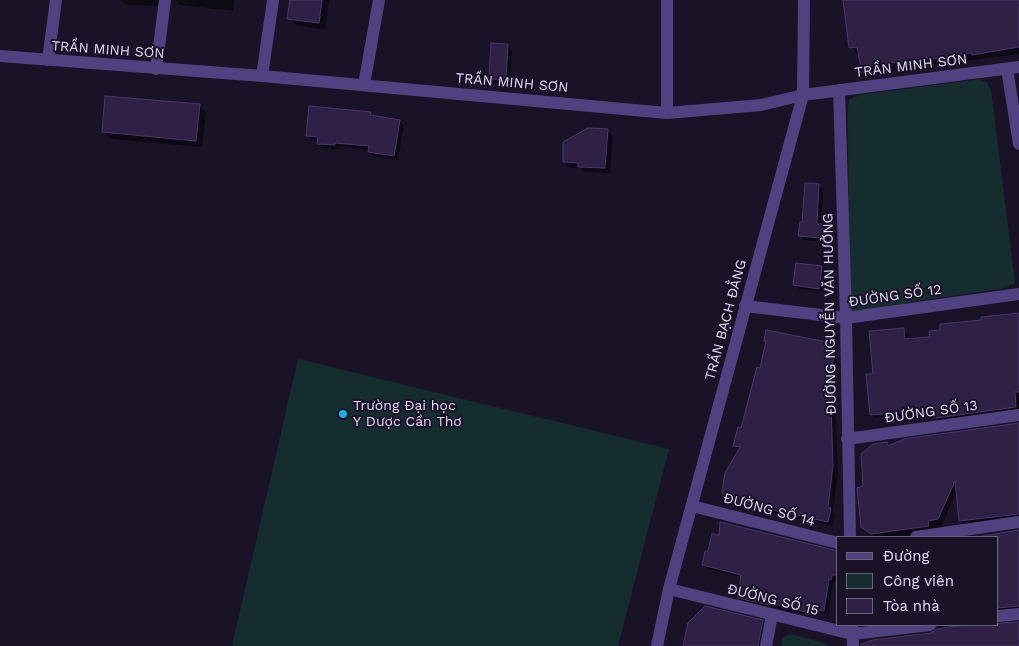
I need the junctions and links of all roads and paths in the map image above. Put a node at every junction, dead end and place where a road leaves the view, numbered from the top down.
1 (56, 0) edge
2 (165, 0) edge
3 (273, 0) edge
4 (379, 0) edge
5 (667, 0) edge
6 (804, 0) edge
7 (0, 56) edge
8 (48, 60) junction
9 (1013, 68) edge
10 (156, 69) junction
11 (262, 76) junction
12 (364, 85) junction
13 (839, 90) junction
14 (803, 94) junction
15 (666, 113) junction
16 (1019, 144) edge
17 (1019, 294) edge
18 (745, 306) junction
19 (846, 318) junction
20 (1019, 415) edge
21 (847, 439) junction
22 (692, 506) junction
23 (1019, 522) edge
24 (850, 536) edge
25 (923, 536) edge
26 (836, 542) edge
27 (670, 589) junction
28 (1019, 614) edge
29 (772, 615) junction
30 (999, 616) edge
31 (922, 626) edge
32 (852, 635) edge
33 (657, 646) edge
34 (766, 646) edge

1 - 8 street
2 - 10 street
3 - 11 street
4 - 12 street
5 - 15 street
6 - 14 street, TRẦN BẠCH ĐẰNG
7 - 8 street, TRẦN MINH SƠN
8 - 10 street, TRẦN MINH SƠN
9 - 13 street, TRẦN MINH SƠN
9 - 16 street
10 - 11 street, TRẦN MINH SƠN
11 - 12 street, TRẦN MINH SƠN
12 - 15 street, TRẦN MINH SƠN
13 - 14 street, TRẦN MINH SƠN
13 - 19 street, ĐƯỜNG NGUYỄN VĂN HƯỞNG
14 - 15 street, TRẦN MINH SƠN
14 - 18 street, TRẦN BẠCH ĐẰNG
17 - 19 street, ĐƯỜNG SỐ 12
18 - 19 street, ĐƯỜNG SỐ 12
18 - 22 street, TRẦN BẠCH ĐẰNG
19 - 21 street, ĐƯỜNG NGUYỄN VĂN HƯỞNG
20 - 21 street, ĐƯỜNG SỐ 13
21 - 24 street, ĐƯỜNG NGUYỄN VĂN HƯỞNG
22 - 26 street, ĐƯỜNG SỐ 14
22 - 27 street, TRẦN BẠCH ĐẰNG
23 - 25 street
27 - 29 street, ĐƯỜNG SỐ 15
27 - 33 street, TRẦN BẠCH ĐẰNG
28 - 30 street
29 - 32 street, ĐƯỜNG SỐ 15
29 - 34 street
31 - 32 street, ĐƯỜNG SỐ 15

